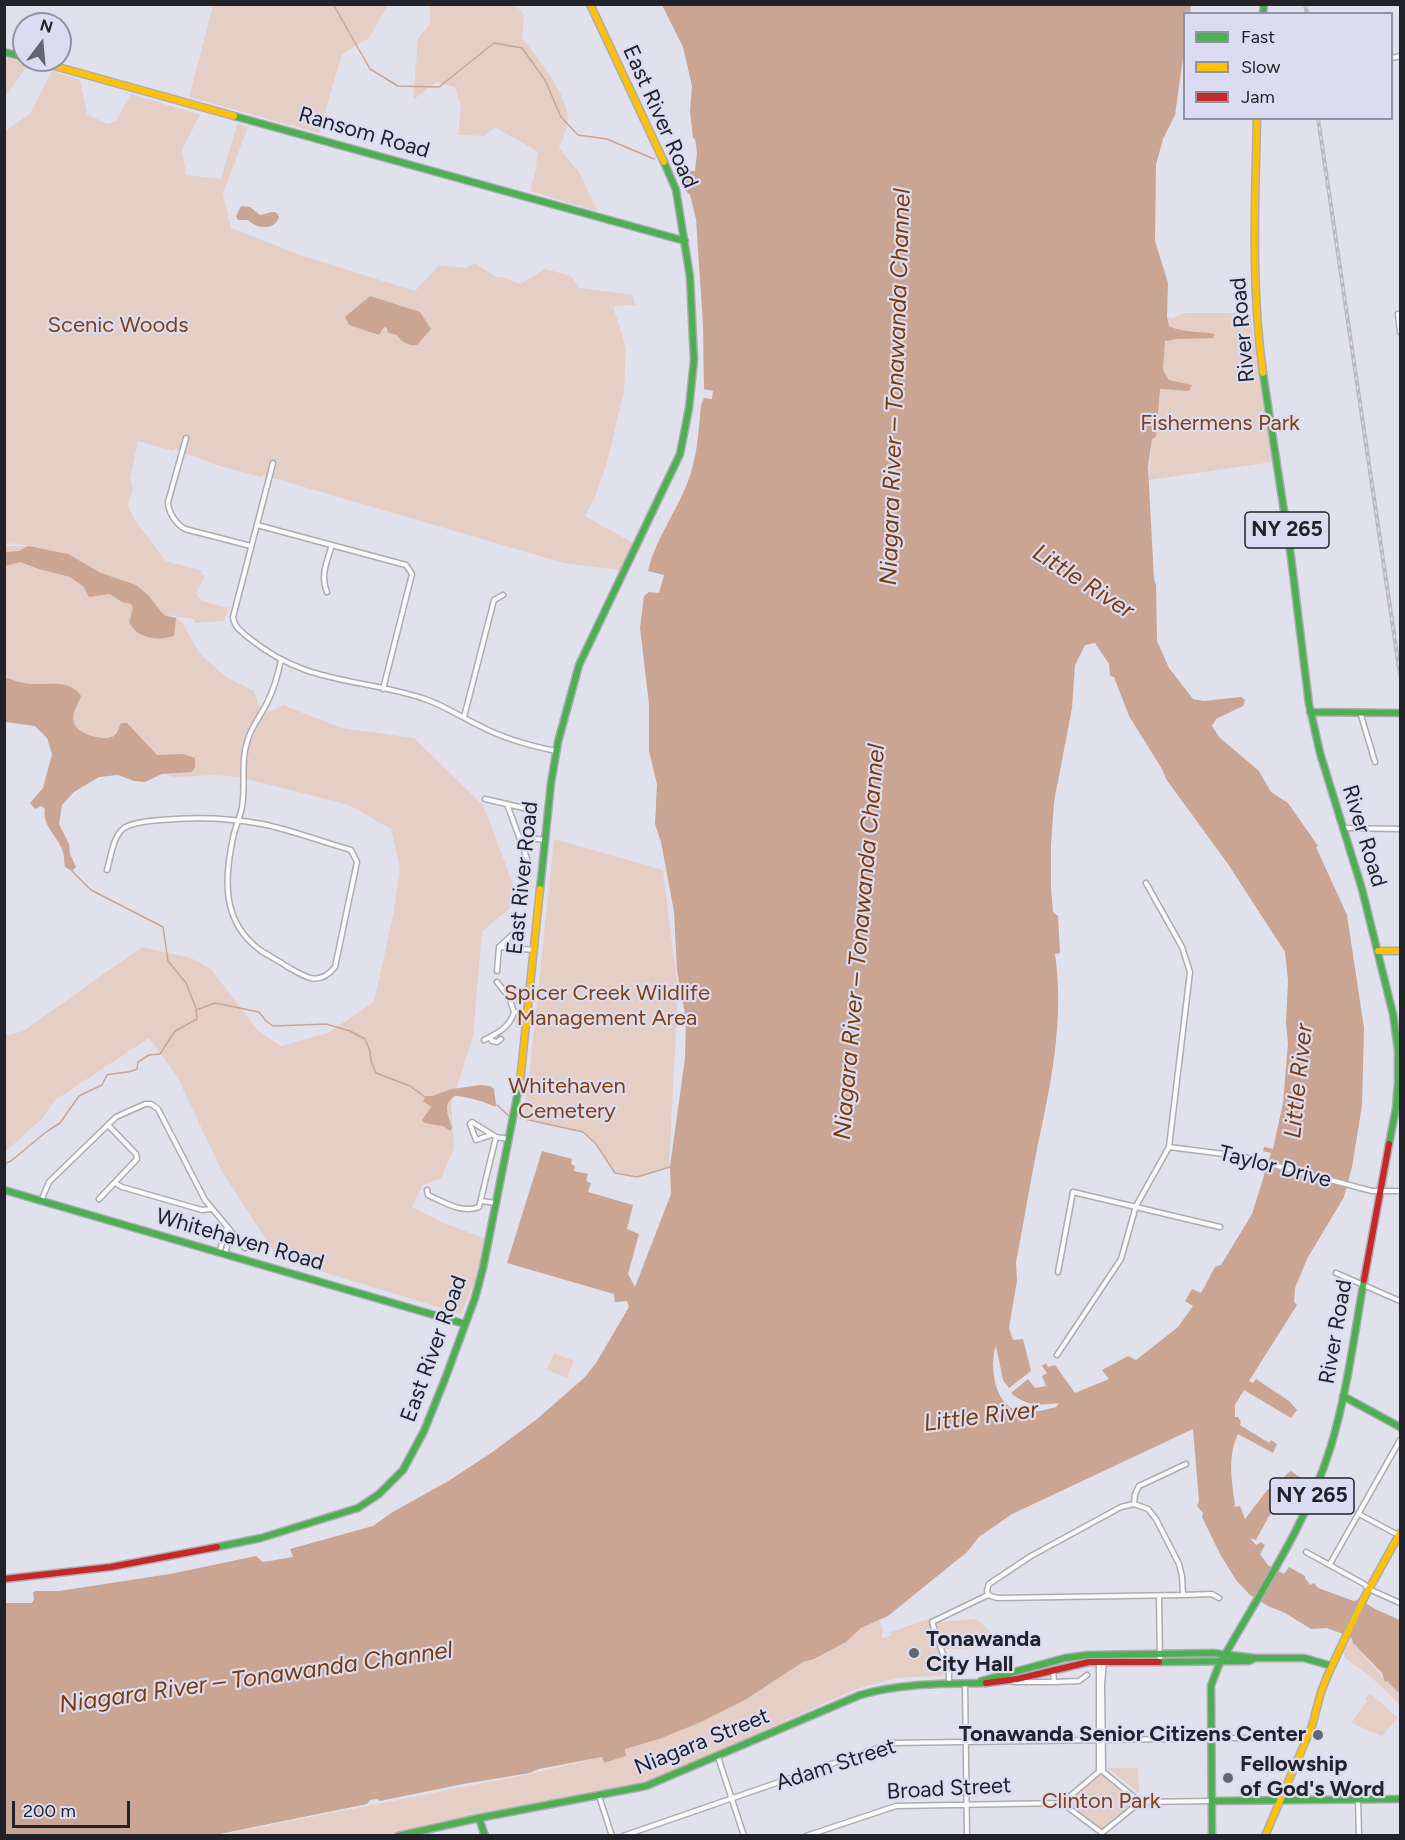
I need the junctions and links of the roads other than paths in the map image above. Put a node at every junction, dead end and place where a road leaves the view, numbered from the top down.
1 (590, 4) edge
2 (72, 71) edge
3 (1257, 120) edge
4 (685, 241) junction
5 (1399, 314) edge
6 (1401, 332) edge
7 (186, 438) dead end
8 (273, 463) dead end
9 (257, 525) junction
10 (332, 545) junction
11 (252, 546) junction
12 (327, 592) dead end
13 (503, 595) dead end
14 (281, 660) junction
15 (383, 689) junction
16 (1310, 712) junction
17 (1360, 712) junction
18 (1401, 712) edge
19 (464, 717) junction
20 (556, 751) junction
21 (1375, 762) dead end
22 (485, 799) dead end
23 (507, 804) junction
24 (528, 809) dead end
25 (238, 821) junction
26 (1344, 828) junction
27 (1401, 829) edge
28 (519, 837) junction
29 (545, 840) junction
30 (529, 864) dead end
31 (107, 870) dead end
32 (1146, 883) dead end
33 (523, 925) dead end
34 (499, 947) junction
35 (534, 950) junction
36 (1378, 951) junction
37 (1401, 951) edge
38 (497, 971) dead end
39 (497, 982) dead end
40 (514, 1012) junction
41 (528, 1013) junction
42 (499, 1032) junction
43 (490, 1037) junction
44 (501, 1039) junction
45 (484, 1040) dead end
46 (506, 1044) dead end
47 (1398, 1083) junction
48 (1401, 1090) edge
49 (108, 1125) junction
50 (491, 1135) junction
51 (496, 1137) junction
52 (510, 1139) junction
53 (1170, 1147) junction
54 (115, 1183) junction
55 (4, 1190) edge
56 (426, 1190) dead end
57 (1380, 1191) junction
58 (1401, 1191) edge
59 (99, 1199) dead end
60 (41, 1201) junction
61 (482, 1201) junction
62 (496, 1203) junction
63 (1136, 1206) junction
64 (211, 1209) junction
65 (227, 1227) junction
66 (1220, 1227) dead end
67 (231, 1232) junction
68 (245, 1248) dead end
69 (222, 1254) junction
70 (1058, 1272) dead end
71 (1336, 1273) dead end
72 (1363, 1284) junction
73 (1401, 1301) edge
74 (465, 1324) junction
75 (1057, 1354) dead end
76 (1343, 1396) junction
77 (1401, 1427) edge
78 (1401, 1440) edge
79 (1186, 1464) dead end
80 (1134, 1504) junction
81 (1359, 1514) junction
82 (1400, 1535) edge
83 (1306, 1552) dead end
84 (1330, 1564) junction
85 (4, 1579) edge
86 (1370, 1589) junction
87 (988, 1595) junction
88 (1183, 1595) junction
89 (1159, 1596) junction
90 (1219, 1598) dead end
91 (1401, 1603) edge
92 (1102, 1658) junction
93 (1160, 1658) junction
94 (1223, 1658) junction
95 (1332, 1666) junction
96 (1053, 1669) junction
97 (1087, 1675) dead end
98 (981, 1681) junction
99 (1010, 1681) junction
100 (1054, 1682) junction
101 (949, 1683) junction
102 (965, 1683) junction
103 (1308, 1737) junction
104 (1212, 1739) junction
105 (1101, 1740) junction
106 (966, 1742) junction
107 (718, 1756) junction
108 (1101, 1771) junction
109 (599, 1796) junction
110 (732, 1798) junction
111 (1358, 1799) junction
112 (1401, 1799) edge
113 (1280, 1800) junction
114 (1212, 1801) junction
115 (1140, 1802) junction
116 (1062, 1803) junction
117 (967, 1804) junction
118 (480, 1818) junction
119 (1102, 1834) edge
120 (398, 1836) edge
121 (485, 1836) edge
122 (612, 1836) edge
123 (623, 1836) edge
124 (744, 1836) edge
125 (806, 1836) edge
126 (967, 1836) edge
127 (1212, 1836) edge
128 (1264, 1836) edge
129 (1359, 1836) edge

1 - 4 main road, East River Road
2 - 4 main road, Ransom Road
3 - 16 main road, River Road / NY 265
4 - 20 main road, East River Road
5 - 6 street
7 - 11 street
8 - 9 street
9 - 10 street
9 - 11 street
10 - 12 street
10 - 15 street
11 - 14 street
13 - 19 street
14 - 15 street
14 - 25 street
15 - 19 street
16 - 17 main road
16 - 26 main road, River Road / NY 265
17 - 18 main road
17 - 21 street
19 - 20 street
20 - 29 main road, East River Road
22 - 23 street
23 - 24 street
23 - 28 street
25 - 25 street
25 - 31 street
26 - 27 street
26 - 36 main road, River Road / NY 265
28 - 29 street
28 - 30 street
29 - 35 main road, East River Road
32 - 53 street
33 - 34 street
34 - 35 street
34 - 38 street
35 - 41 main road, East River Road
36 - 37 main road
36 - 47 main road, River Road / NY 265
39 - 40 street
40 - 41 street
40 - 42 street
41 - 52 main road, East River Road
42 - 43 street
42 - 44 street
43 - 44 street
43 - 45 street
44 - 46 street
47 - 48 main road
47 - 57 main road, River Road / NY 265
49 - 54 street
49 - 60 street
49 - 64 street
50 - 50 street
50 - 51 street
51 - 52 street
51 - 61 street
52 - 62 main road, East River Road
53 - 57 street, Taylor Drive
53 - 63 street
54 - 59 street
54 - 64 street
55 - 60 main road, Whitehaven Road
56 - 61 street
57 - 58 street, Taylor Drive
57 - 72 main road, River Road / NY 265
60 - 69 main road, Whitehaven Road
61 - 62 street
62 - 74 main road, East River Road
63 - 66 street
63 - 70 street
63 - 75 street
64 - 65 street
65 - 67 street
65 - 69 street
67 - 68 street
67 - 69 street
69 - 74 main road, Whitehaven Road
71 - 72 street
72 - 73 street
72 - 76 main road, River Road / NY 265
74 - 85 main road, East River Road
76 - 77 main road
76 - 94 main road, River Road / NY 265
78 - 81 street
79 - 80 street
80 - 87 street
80 - 88 street
81 - 82 street
81 - 84 street
82 - 86 main road
83 - 84 street
84 - 86 street
86 - 91 street
86 - 95 main road
87 - 89 street
87 - 101 street
88 - 89 street
88 - 90 street
89 - 93 street
92 - 93 main road, Niagara Street
92 - 96 main road, Niagara Street
92 - 98 main road, Niagara Street
92 - 105 street
93 - 94 main road, Niagara Street
94 - 95 main road, Niagara Street
94 - 104 main road, NY 265
95 - 103 main road
96 - 99 main road, Niagara Street
96 - 100 street
97 - 100 street, Niagara Street
98 - 99 main road, Niagara Street
98 - 102 main road, Niagara Street
99 - 100 street, Niagara Street
101 - 102 main road, Niagara Street
101 - 107 main road, Niagara Street
102 - 106 street
103 - 104 street, Adam Street
103 - 113 main road
104 - 105 street, Adam Street
104 - 114 main road, NY 265
105 - 106 street, Adam Street
105 - 108 street
106 - 110 street, Adam Street
106 - 117 street
107 - 109 main road, Niagara Street
107 - 110 street
108 - 115 street
108 - 116 street
109 - 118 main road, Niagara Street
109 - 122 street
110 - 123 street, Adam Street
110 - 124 street
111 - 112 main road
111 - 113 main road
111 - 129 street
113 - 114 main road
113 - 128 main road
114 - 115 street
114 - 127 main road, NY 265
115 - 119 street
116 - 117 street, Broad Street
116 - 119 street
117 - 125 street, Broad Street
117 - 126 street
118 - 120 main road, Niagara Street
118 - 121 main road

